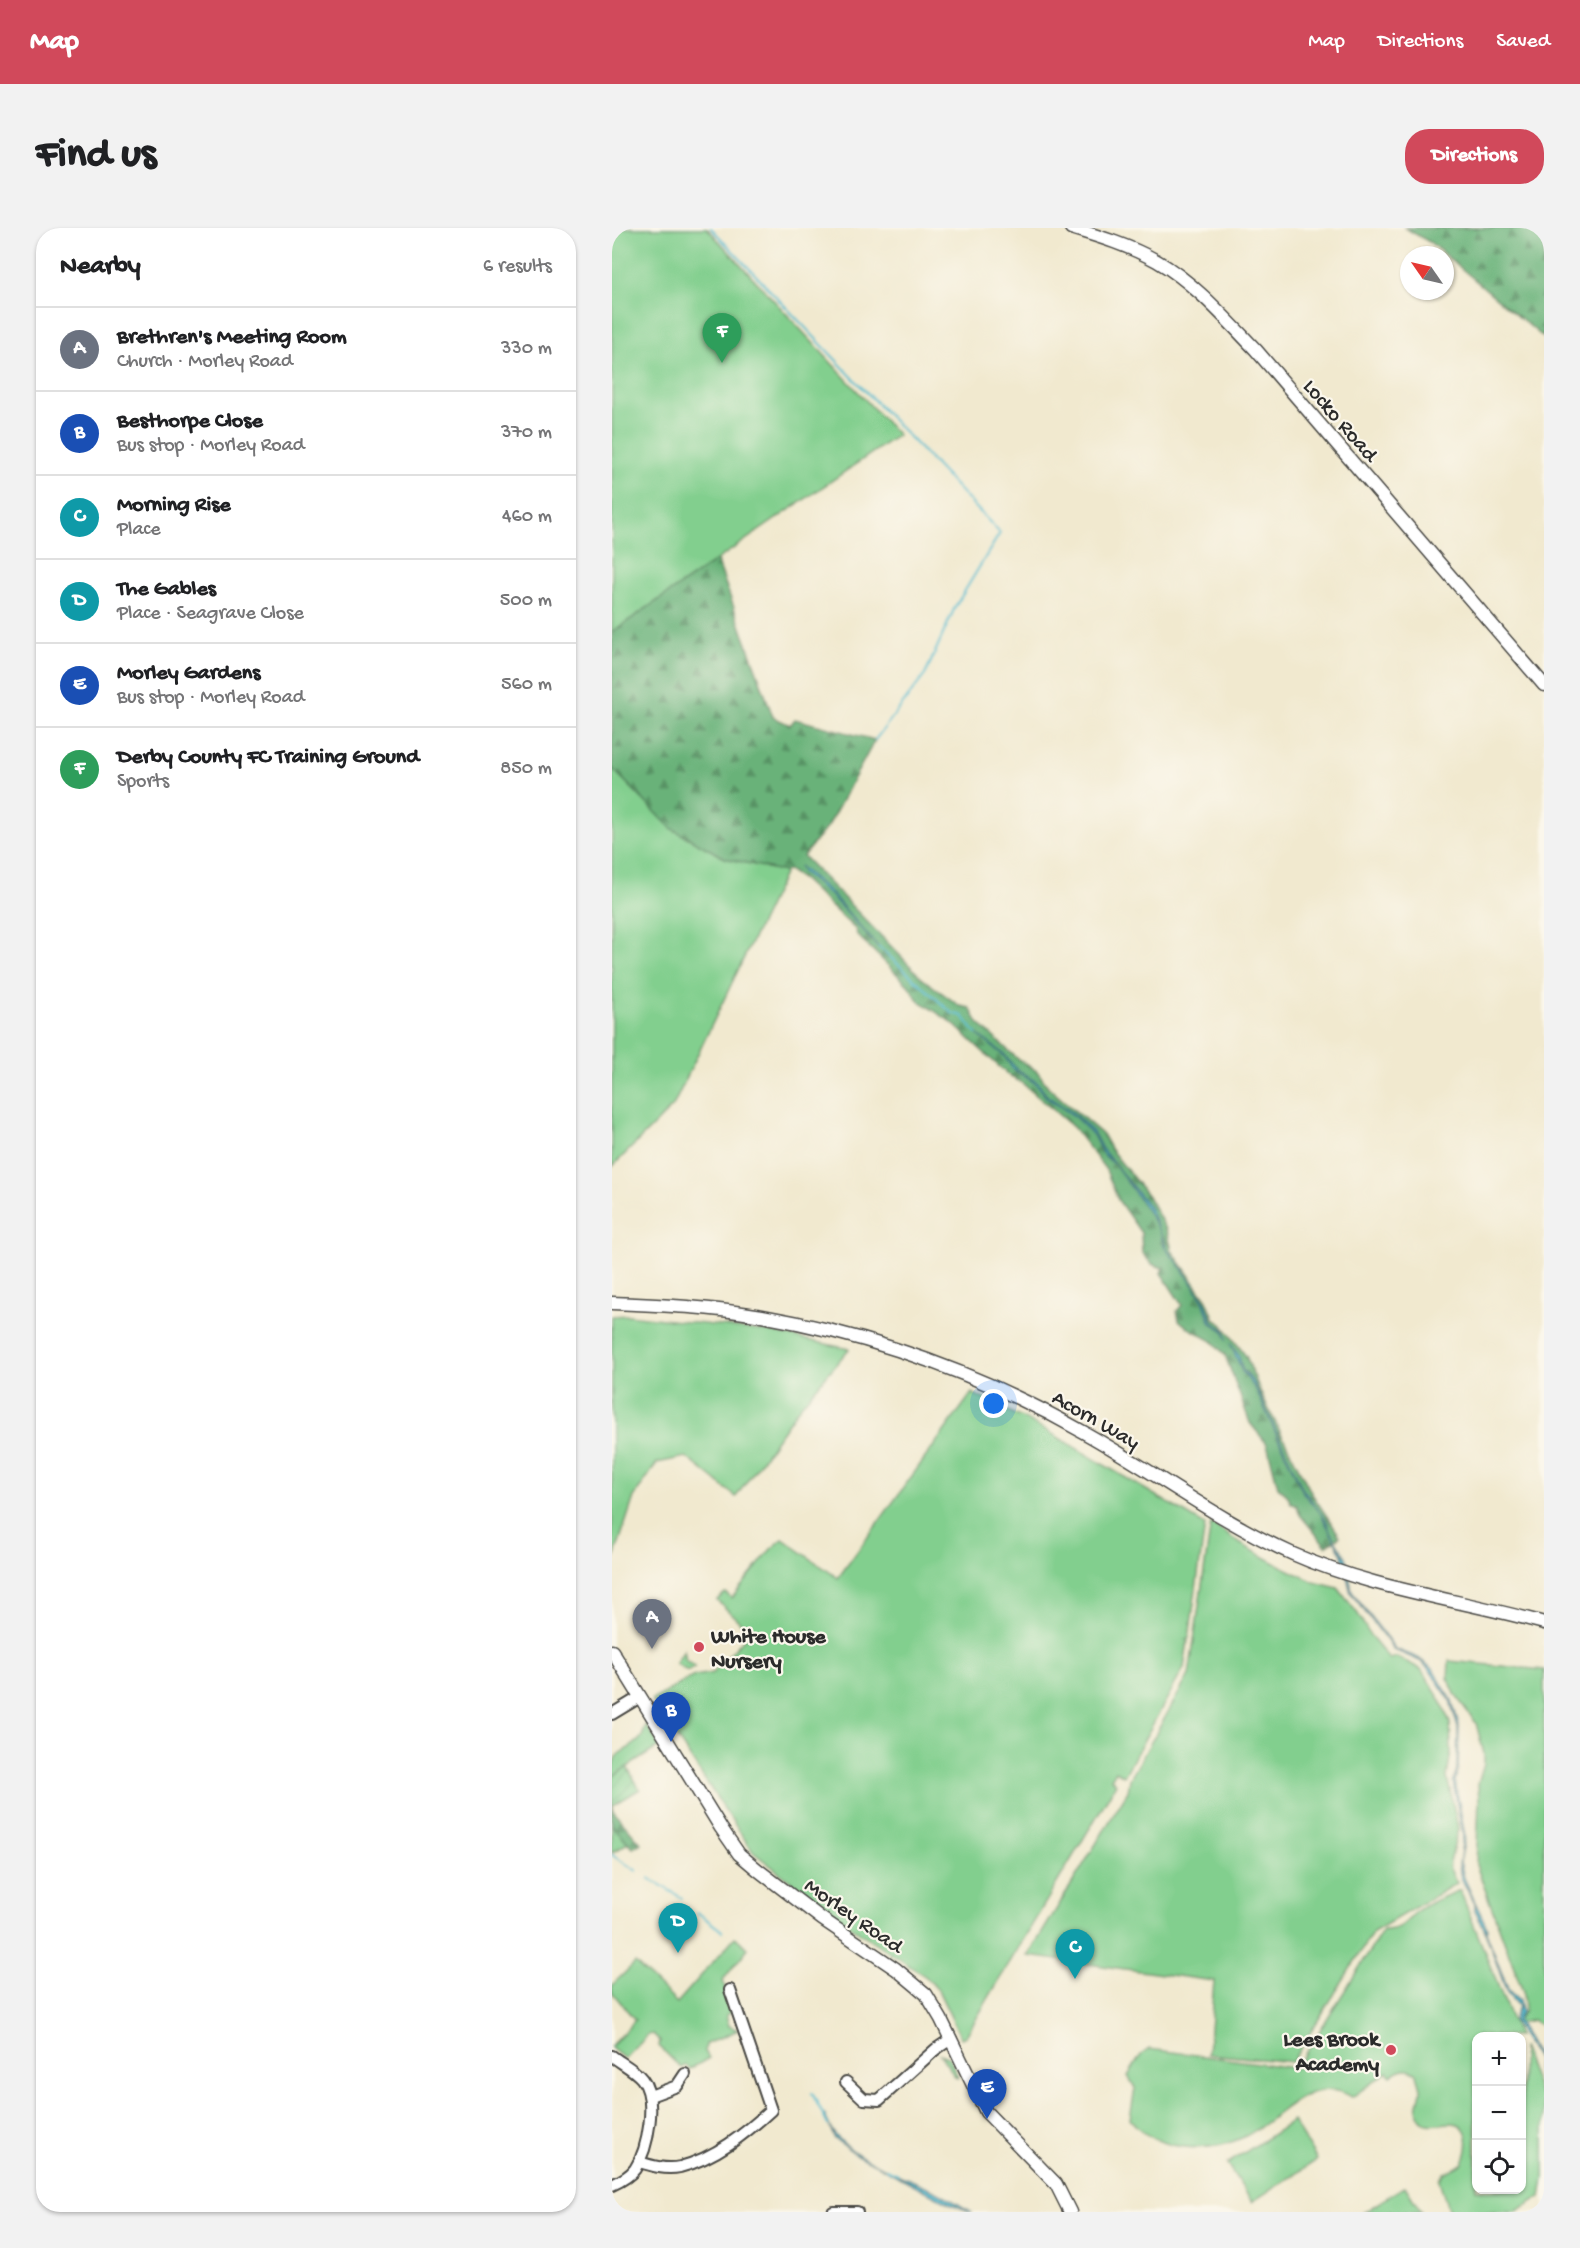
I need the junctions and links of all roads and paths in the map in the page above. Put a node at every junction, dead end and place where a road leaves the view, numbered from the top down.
1 (1071, 228) edge
2 (1544, 685) edge
3 (612, 1303) edge
4 (1544, 1623) edge
5 (612, 1651) edge
6 (640, 1697) junction
7 (612, 1714) edge
8 (730, 1990) dead end
9 (951, 2039) junction
10 (612, 2056) edge
11 (686, 2073) dead end
12 (846, 2082) dead end
13 (650, 2096) junction
14 (639, 2162) junction
15 (612, 2185) edge
16 (833, 2212) edge
17 (857, 2212) edge
18 (1070, 2212) edge

1 - 2 street, Locko Road
3 - 4 street, Acorn Way
5 - 6 street, Morley Road
6 - 7 street
6 - 9 street, Morley Road
8 - 14 street
9 - 12 street
9 - 18 street, Morley Road
10 - 13 street
11 - 13 street
13 - 14 street
14 - 15 street
16 - 17 street

